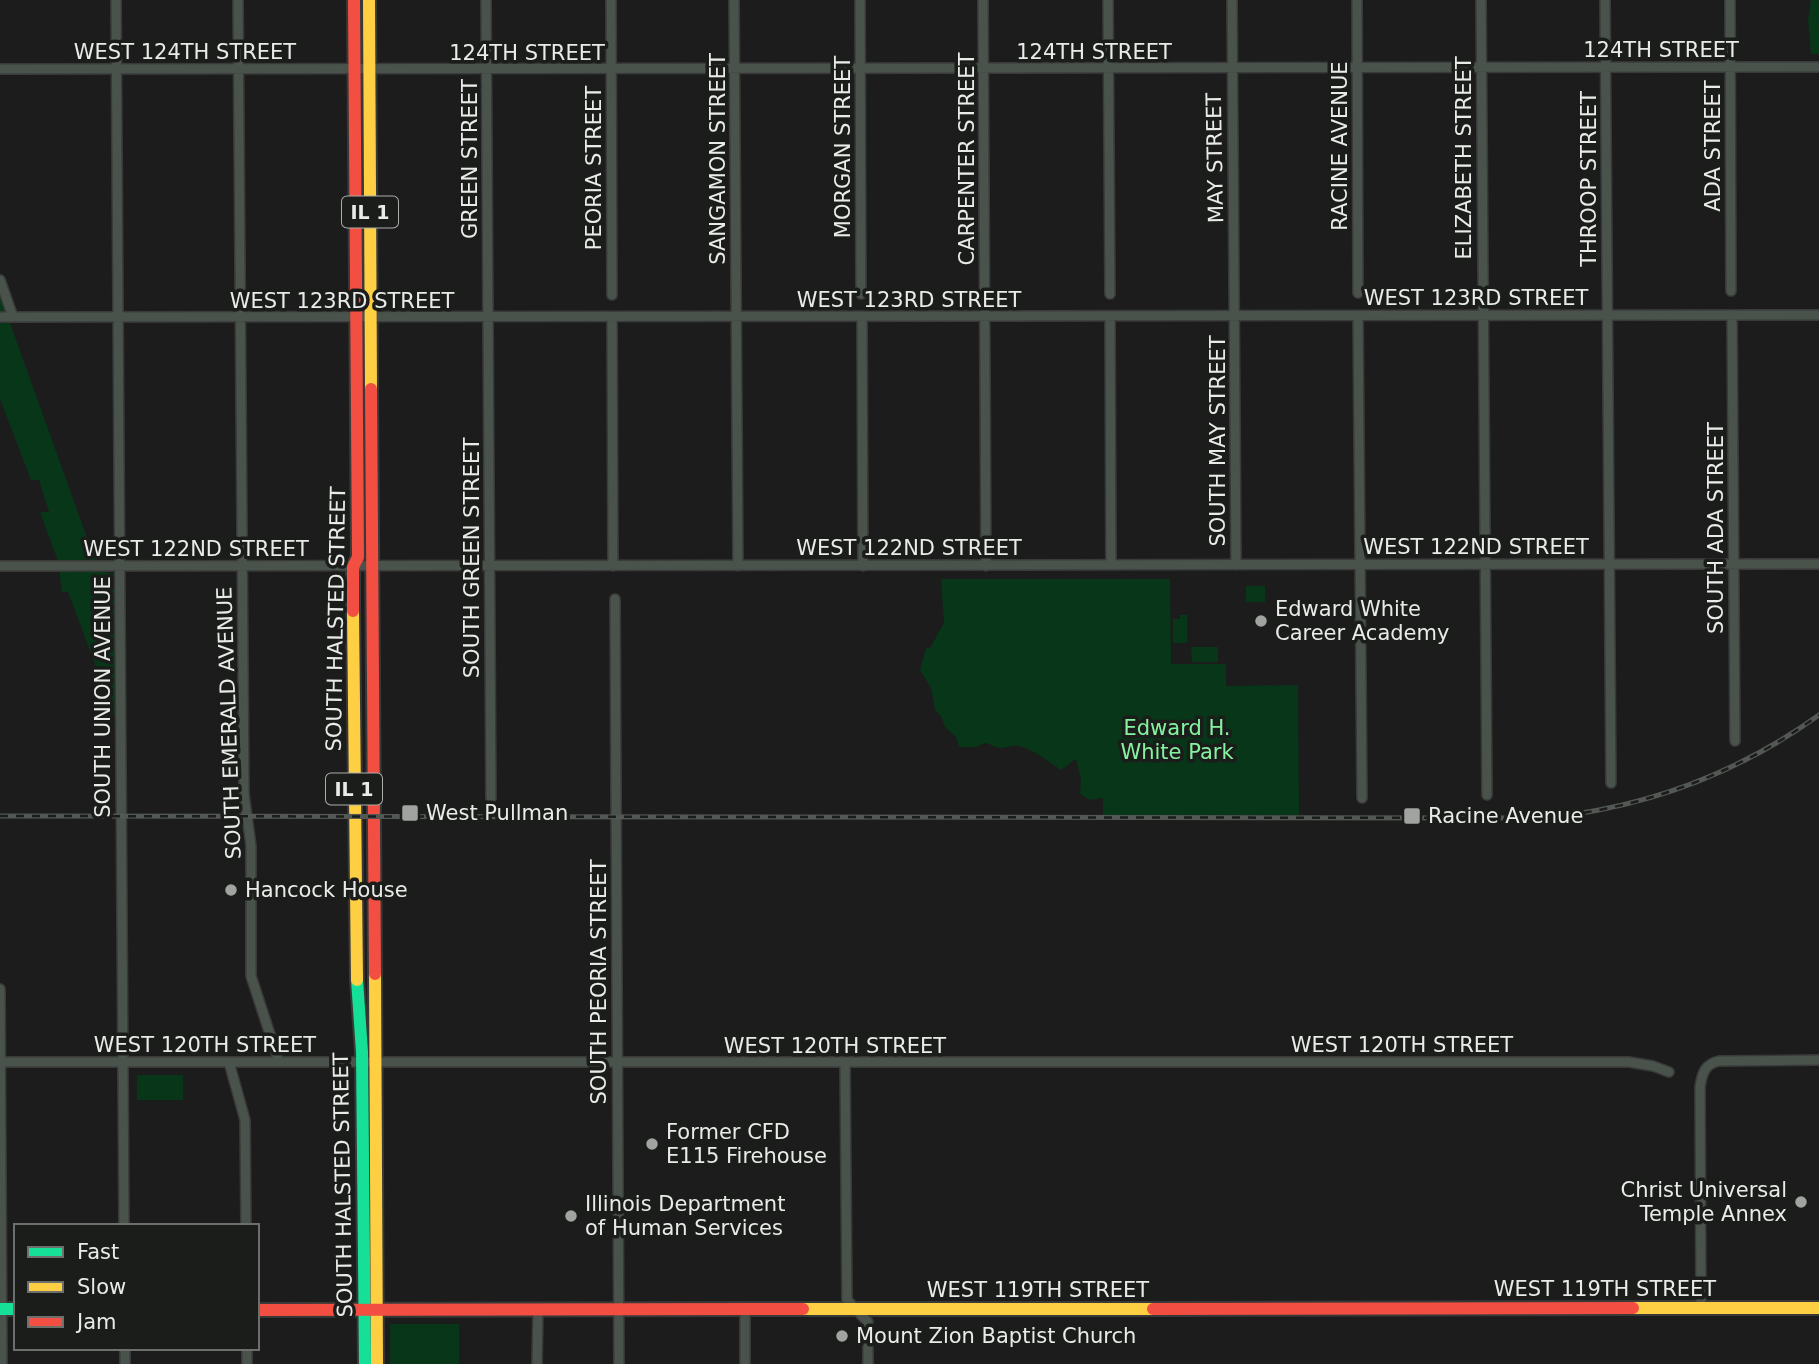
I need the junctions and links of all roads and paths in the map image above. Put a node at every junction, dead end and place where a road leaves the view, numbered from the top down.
1 (116, 0) edge
2 (238, 0) edge
3 (354, 0) edge
4 (369, 0) edge
5 (486, 0) edge
6 (611, 0) edge
7 (734, 0) edge
8 (860, 0) edge
9 (983, 0) edge
10 (1108, 0) edge
11 (1232, 0) edge
12 (1357, 0) edge
13 (1480, 0) edge
14 (1605, 0) edge
15 (1730, 0) edge
16 (1730, 67) junction
17 (1819, 67) edge
18 (1357, 68) junction
19 (1481, 68) junction
20 (1606, 68) junction
21 (0, 69) edge
22 (984, 69) junction
23 (1108, 69) junction
24 (1232, 69) junction
25 (116, 70) junction
26 (239, 70) junction
27 (355, 70) junction
28 (486, 70) junction
29 (611, 70) junction
30 (735, 70) junction
31 (860, 70) junction
32 (369, 71) junction
33 (0, 280) edge
34 (1731, 292) dead end
35 (1358, 293) dead end
36 (861, 294) dead end
37 (1110, 294) dead end
38 (612, 295) dead end
39 (1732, 315) junction
40 (1819, 315) edge
41 (1358, 316) junction
42 (1483, 316) junction
43 (1607, 316) junction
44 (0, 317) edge
45 (13, 317) junction
46 (862, 317) junction
47 (986, 317) junction
48 (1110, 317) junction
49 (1234, 317) junction
50 (118, 318) junction
51 (241, 318) junction
52 (356, 318) junction
53 (370, 318) junction
54 (488, 318) junction
55 (612, 318) junction
56 (736, 318) junction
57 (1609, 564) junction
58 (1734, 564) junction
59 (1819, 564) edge
60 (1111, 565) junction
61 (1236, 565) junction
62 (1360, 565) junction
63 (1485, 565) junction
64 (0, 566) edge
65 (119, 566) junction
66 (243, 566) junction
67 (489, 566) junction
68 (614, 566) junction
69 (738, 566) junction
70 (863, 566) junction
71 (986, 566) junction
72 (353, 567) junction
73 (371, 567) junction
74 (615, 599) dead end
75 (1735, 741) dead end
76 (1611, 783) dead end
77 (1487, 795) dead end
78 (491, 798) dead end
79 (1362, 798) dead end
80 (0, 989) edge
81 (1819, 1060) edge
82 (0, 1062) edge
83 (123, 1062) junction
84 (229, 1062) junction
85 (279, 1062) junction
86 (368, 1063) junction
87 (845, 1063) junction
88 (618, 1064) junction
89 (1669, 1073) dead end
90 (124, 1224) edge
91 (246, 1224) edge
92 (1701, 1308) junction
93 (1819, 1308) edge
94 (1, 1309) edge
95 (259, 1310) edge
96 (370, 1310) junction
97 (538, 1310) junction
98 (618, 1310) junction
99 (745, 1310) junction
100 (857, 1310) junction
101 (2, 1364) edge
102 (365, 1364) edge
103 (377, 1364) edge
104 (537, 1364) edge
105 (619, 1364) edge
106 (745, 1364) edge
107 (868, 1364) edge

1 - 25 street, SOUTH UNION AVENUE
2 - 26 street, SOUTH EMERALD AVENUE
3 - 27 main road, SOUTH HALSTED STREET / IL 1
4 - 32 main road, SOUTH HALSTED STREET / IL 1
5 - 28 street, GREEN STREET
6 - 29 street, PEORIA STREET
7 - 30 street, SANGAMON STREET
8 - 31 street, MORGAN STREET
9 - 22 street, CARPENTER STREET
10 - 23 street
11 - 24 street, MAY STREET
12 - 18 street, RACINE AVENUE
13 - 19 street, ELIZABETH STREET
14 - 20 street, THROOP STREET
15 - 16 street, ADA STREET
16 - 17 street, 124TH STREET
16 - 20 street, 124TH STREET
16 - 34 street, ADA STREET
18 - 19 street, 124TH STREET
18 - 24 street, 124TH STREET
18 - 35 street, RACINE AVENUE
19 - 20 street, 124TH STREET
19 - 42 street, ELIZABETH STREET
20 - 43 street, THROOP STREET
21 - 25 street, WEST 124TH STREET
22 - 23 street, 124TH STREET
22 - 31 street, 124TH STREET
22 - 47 street, CARPENTER STREET
23 - 24 street, 124TH STREET
23 - 37 street
24 - 49 street, MAY STREET
25 - 26 street, WEST 124TH STREET
25 - 50 street, SOUTH UNION AVENUE
26 - 27 street, WEST 124TH STREET
26 - 51 street, SOUTH EMERALD AVENUE
27 - 32 street, WEST 124TH STREET
27 - 52 main road, SOUTH HALSTED STREET / IL 1
28 - 29 street, 124TH STREET
28 - 32 street, 124TH STREET
28 - 54 street, GREEN STREET
29 - 30 street, 124TH STREET
29 - 38 street, PEORIA STREET
30 - 31 street, 124TH STREET
30 - 56 street, SANGAMON STREET
31 - 36 street, MORGAN STREET
32 - 53 main road, SOUTH HALSTED STREET / IL 1
33 - 45 street
39 - 40 street, WEST 123RD STREET
39 - 43 street, WEST 123RD STREET
39 - 58 street, SOUTH ADA STREET
41 - 42 street, WEST 123RD STREET
41 - 49 street, WEST 123RD STREET
41 - 62 street
42 - 43 street, WEST 123RD STREET
42 - 63 street, ELIZABETH STREET
43 - 57 street, THROOP STREET
44 - 45 street, WEST 123RD STREET
45 - 50 street, WEST 123RD STREET
46 - 47 street, WEST 123RD STREET
46 - 56 street, WEST 123RD STREET
46 - 70 street
47 - 48 street, WEST 123RD STREET
47 - 71 street, CARPENTER STREET
48 - 49 street, WEST 123RD STREET
48 - 60 street
49 - 61 street, SOUTH MAY STREET
50 - 51 street, WEST 123RD STREET
50 - 65 street, SOUTH UNION AVENUE
51 - 52 street, WEST 123RD STREET
51 - 66 street, SOUTH EMERALD AVENUE
52 - 53 street, WEST 123RD STREET
52 - 72 main road, SOUTH HALSTED STREET / IL 1
53 - 54 street, WEST 123RD STREET
53 - 73 main road, SOUTH HALSTED STREET / IL 1
54 - 55 street, WEST 123RD STREET
54 - 67 street, SOUTH GREEN STREET
55 - 56 street, WEST 123RD STREET
55 - 68 street
56 - 69 street, SANGAMON STREET
57 - 58 street, WEST 122ND STREET
57 - 63 street, WEST 122ND STREET
57 - 76 street, THROOP STREET
58 - 59 street, WEST 122ND STREET
58 - 75 street, SOUTH ADA STREET
60 - 61 street, WEST 122ND STREET
60 - 71 street, WEST 122ND STREET
61 - 62 street, WEST 122ND STREET
62 - 63 street, WEST 122ND STREET
62 - 79 street
63 - 77 street, ELIZABETH STREET
64 - 65 street, WEST 122ND STREET
65 - 66 street, WEST 122ND STREET
65 - 83 street, SOUTH UNION AVENUE
66 - 72 street, WEST 122ND STREET
66 - 85 street, SOUTH EMERALD AVENUE
67 - 68 street, WEST 122ND STREET
67 - 73 street, WEST 122ND STREET
67 - 78 street, SOUTH GREEN STREET
68 - 69 street, WEST 122ND STREET
69 - 70 street, WEST 122ND STREET
70 - 71 street, WEST 122ND STREET
72 - 73 street, WEST 122ND STREET
72 - 86 main road, SOUTH HALSTED STREET / IL 1
73 - 86 main road, SOUTH HALSTED STREET / IL 1
74 - 88 street, SOUTH PEORIA STREET
80 - 82 street
81 - 92 street
82 - 83 street, WEST 120TH STREET
82 - 94 street
83 - 84 street, WEST 120TH STREET
83 - 90 street, SOUTH UNION AVENUE
84 - 85 street, WEST 120TH STREET
84 - 91 street
85 - 86 street, WEST 120TH STREET
86 - 88 street, WEST 120TH STREET
86 - 96 main road, SOUTH HALSTED STREET / IL 1
87 - 88 street, WEST 120TH STREET
87 - 89 street, WEST 120TH STREET
87 - 100 street
88 - 98 street, SOUTH PEORIA STREET
92 - 93 main road, WEST 119TH STREET
92 - 100 main road, WEST 119TH STREET
94 - 101 street
95 - 96 main road, WEST 119TH STREET
96 - 97 main road, WEST 119TH STREET
96 - 102 main road, SOUTH HALSTED STREET / IL 1
96 - 103 main road, SOUTH HALSTED STREET / IL 1
97 - 98 main road, WEST 119TH STREET
97 - 104 street
98 - 99 main road, WEST 119TH STREET
98 - 105 street, SOUTH PEORIA STREET
99 - 100 main road, WEST 119TH STREET
99 - 106 street
100 - 107 street

